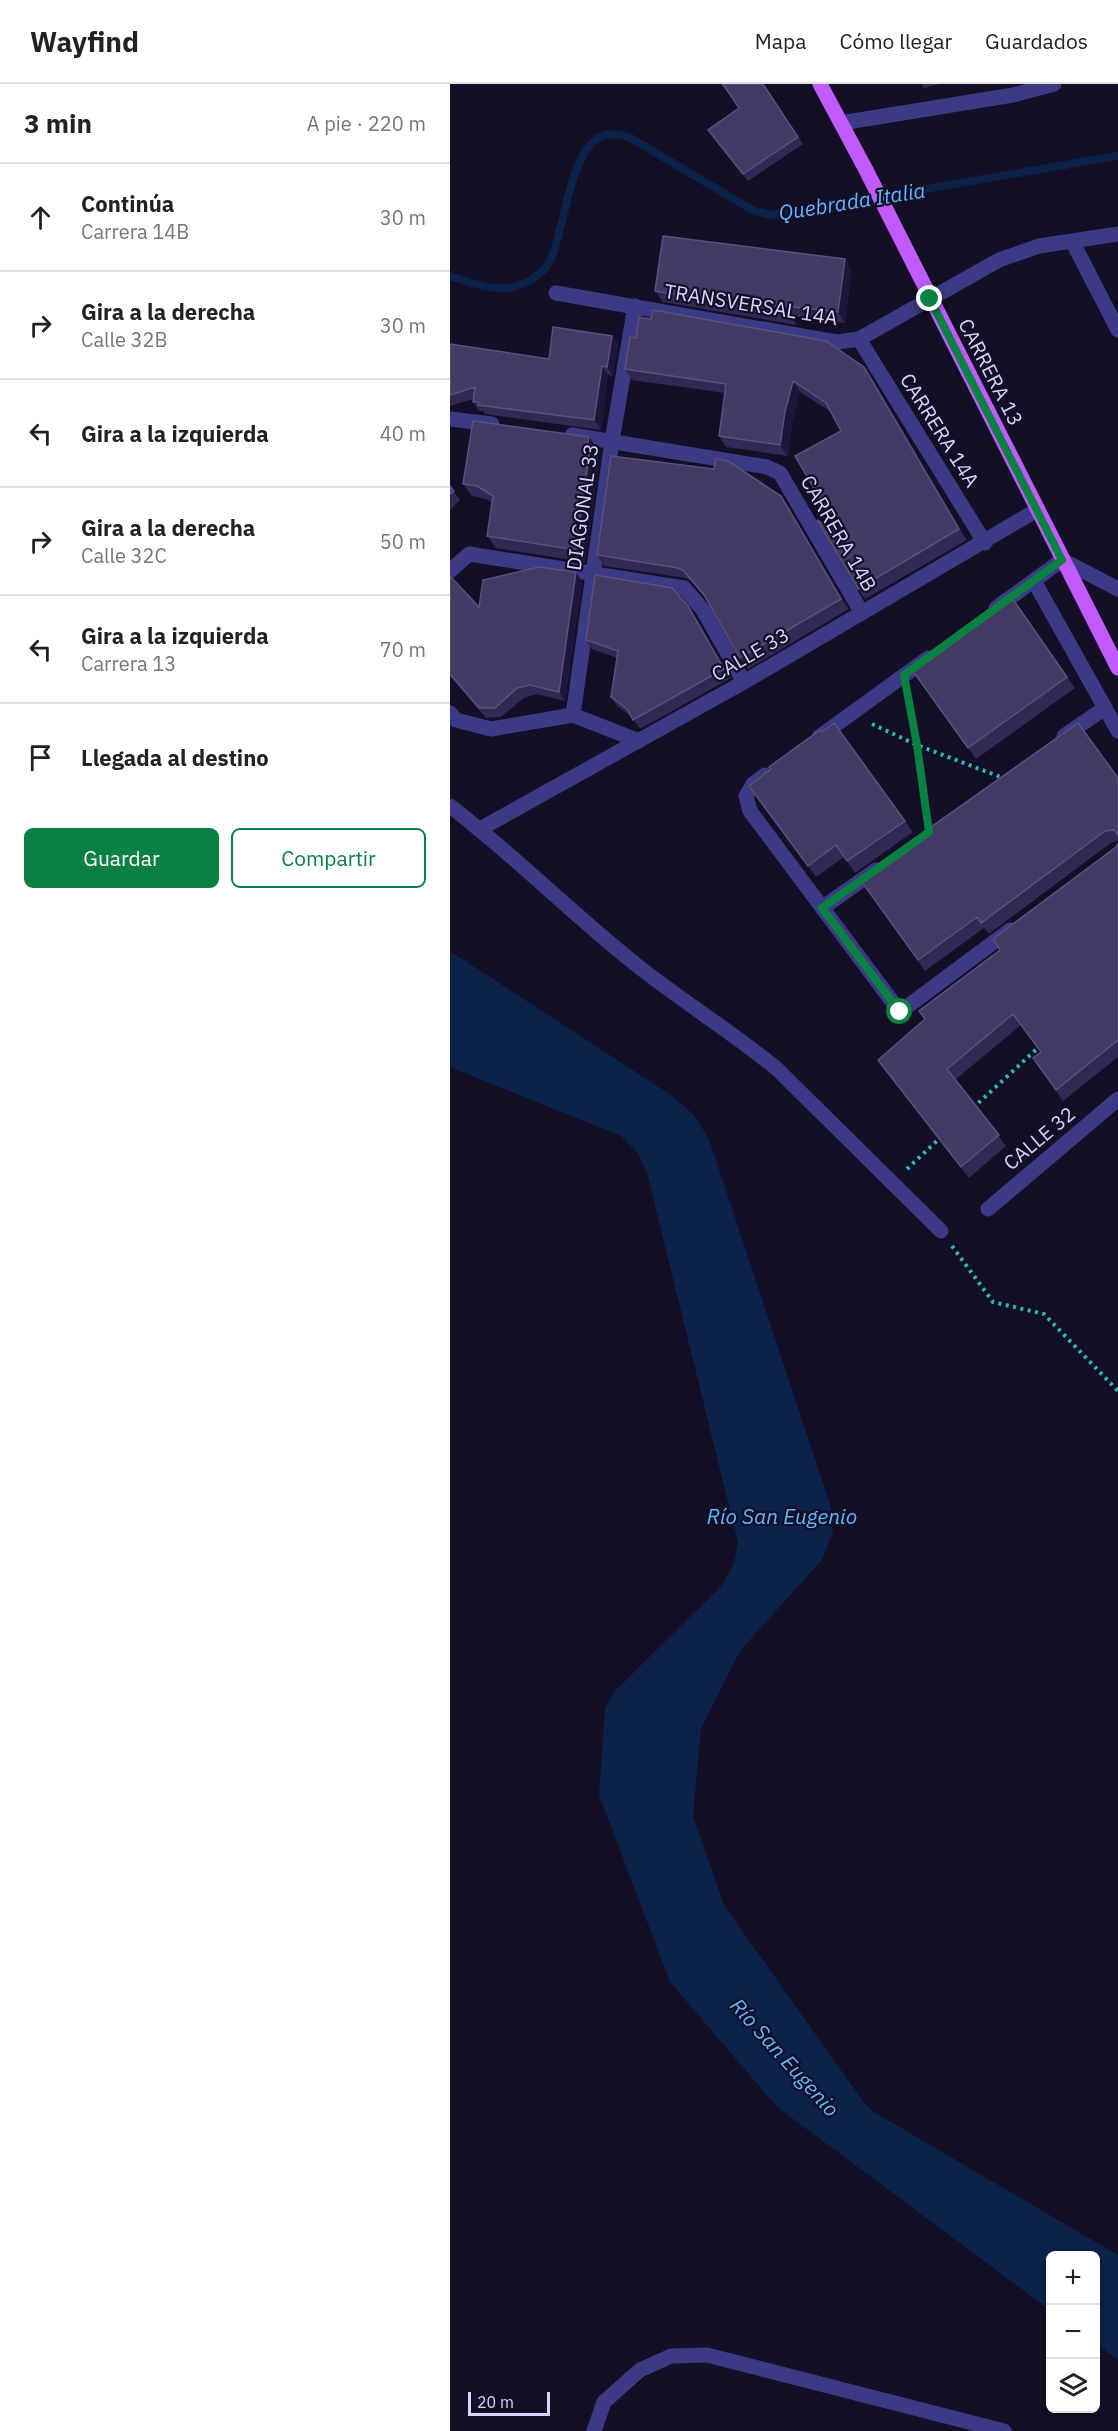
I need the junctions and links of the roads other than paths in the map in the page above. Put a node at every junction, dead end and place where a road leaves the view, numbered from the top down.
1 (819, 84) edge
2 (1054, 84) edge
3 (841, 123) junction
4 (1118, 234) edge
5 (1072, 241) junction
6 (556, 293) dead end
7 (930, 299) junction
8 (635, 306) junction
9 (1118, 330) edge
10 (859, 339) junction
11 (450, 418) edge
12 (508, 427) edge
13 (554, 433) edge
14 (612, 441) junction
15 (1037, 510) junction
16 (985, 543) junction
17 (1062, 560) junction
18 (450, 571) edge
19 (594, 573) junction
20 (1034, 581) junction
21 (1118, 589) edge
22 (862, 613) junction
23 (987, 615) edge
24 (941, 648) edge
25 (1118, 668) edge
26 (744, 682) junction
27 (1105, 708) junction
28 (450, 713) edge
29 (573, 715) junction
30 (1118, 731) edge
31 (639, 741) junction
32 (807, 746) edge
33 (1050, 746) edge
34 (780, 765) edge
35 (450, 806) edge
36 (480, 829) junction
37 (890, 860) edge
38 (822, 908) junction
39 (1023, 920) edge
40 (1118, 1099) edge
41 (988, 1209) dead end
42 (941, 1231) road end
43 (594, 2431) edge
44 (1004, 2431) edge

1 - 3 main road, CARRERA 13
2 - 3 street
3 - 7 main road, CARRERA 13
4 - 5 street
5 - 7 street
5 - 9 street
6 - 8 street, TRANSVERSAL 14A
7 - 10 street
7 - 15 main road, CARRERA 13
8 - 10 street, TRANSVERSAL 14A
8 - 14 street, DIAGONAL 33
10 - 16 street, CARRERA 14A
11 - 12 street
13 - 14 street
14 - 19 street, DIAGONAL 33
14 - 22 street, CARRERA 14B
15 - 16 street, CALLE 33
15 - 17 main road, CARRERA 13
16 - 22 street, CALLE 33
17 - 20 street
17 - 21 street
17 - 25 main road, CARRERA 13
18 - 19 street
19 - 26 street
19 - 29 street, DIAGONAL 33
20 - 23 street
20 - 27 street
22 - 26 street, CALLE 33
24 - 32 street
26 - 31 street, CALLE 33
27 - 30 street
27 - 33 street
28 - 29 street
29 - 31 street
31 - 36 street, CALLE 33
34 - 38 street
35 - 36 street
36 - 42 street
37 - 38 street
38 - 39 street
40 - 41 street, CALLE 32
43 - 44 street

